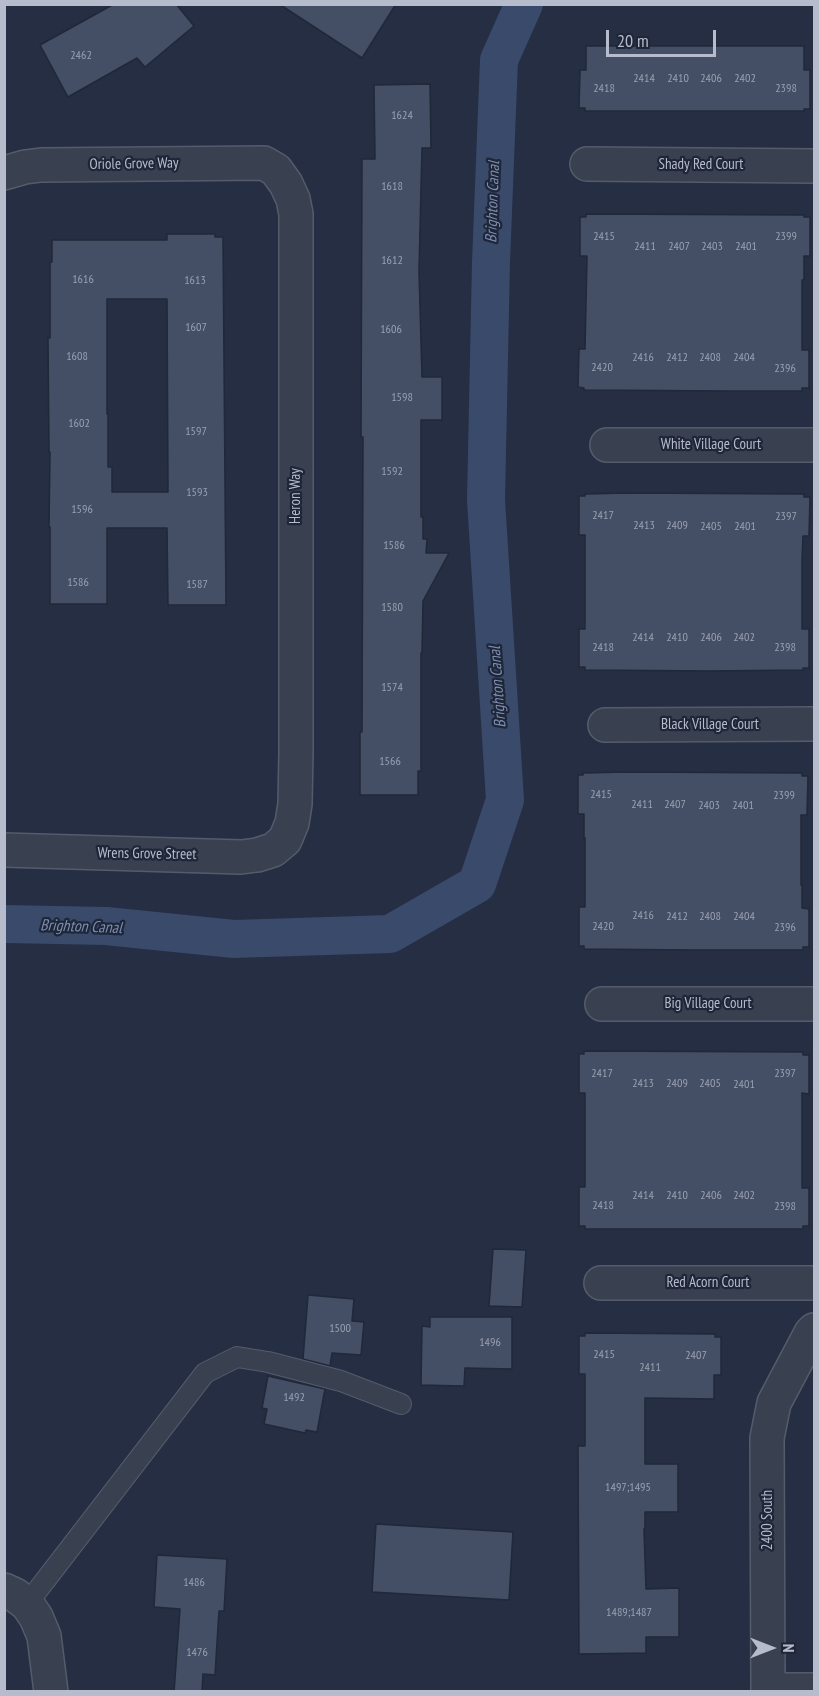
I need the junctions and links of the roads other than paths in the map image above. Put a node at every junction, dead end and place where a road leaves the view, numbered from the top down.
1 (264, 163) joint
2 (587, 164) dead end
3 (814, 166) edge
4 (4, 173) edge
5 (607, 445) dead end
6 (814, 445) edge
7 (814, 724) edge
8 (606, 725) dead end
9 (285, 840) joint
10 (4, 850) edge
11 (602, 1004) dead end
12 (814, 1004) edge
13 (601, 1283) dead end
14 (814, 1284) edge
15 (807, 1343) edge
16 (401, 1404) dead end
17 (16, 1597) edge
18 (814, 1690) edge
19 (768, 1691) edge
20 (51, 1692) edge

1 - 4 street, Oriole Grove Way
1 - 9 street, Heron Way
2 - 3 street, Shady Red Court
5 - 6 street, White Village Court
7 - 8 street, Black Village Court
9 - 10 street, Wrens Grove Street
11 - 12 street, Big Village Court
13 - 14 street, Red Acorn Court
15 - 19 street, 2400 South
16 - 17 lane
17 - 20 street
18 - 19 street

